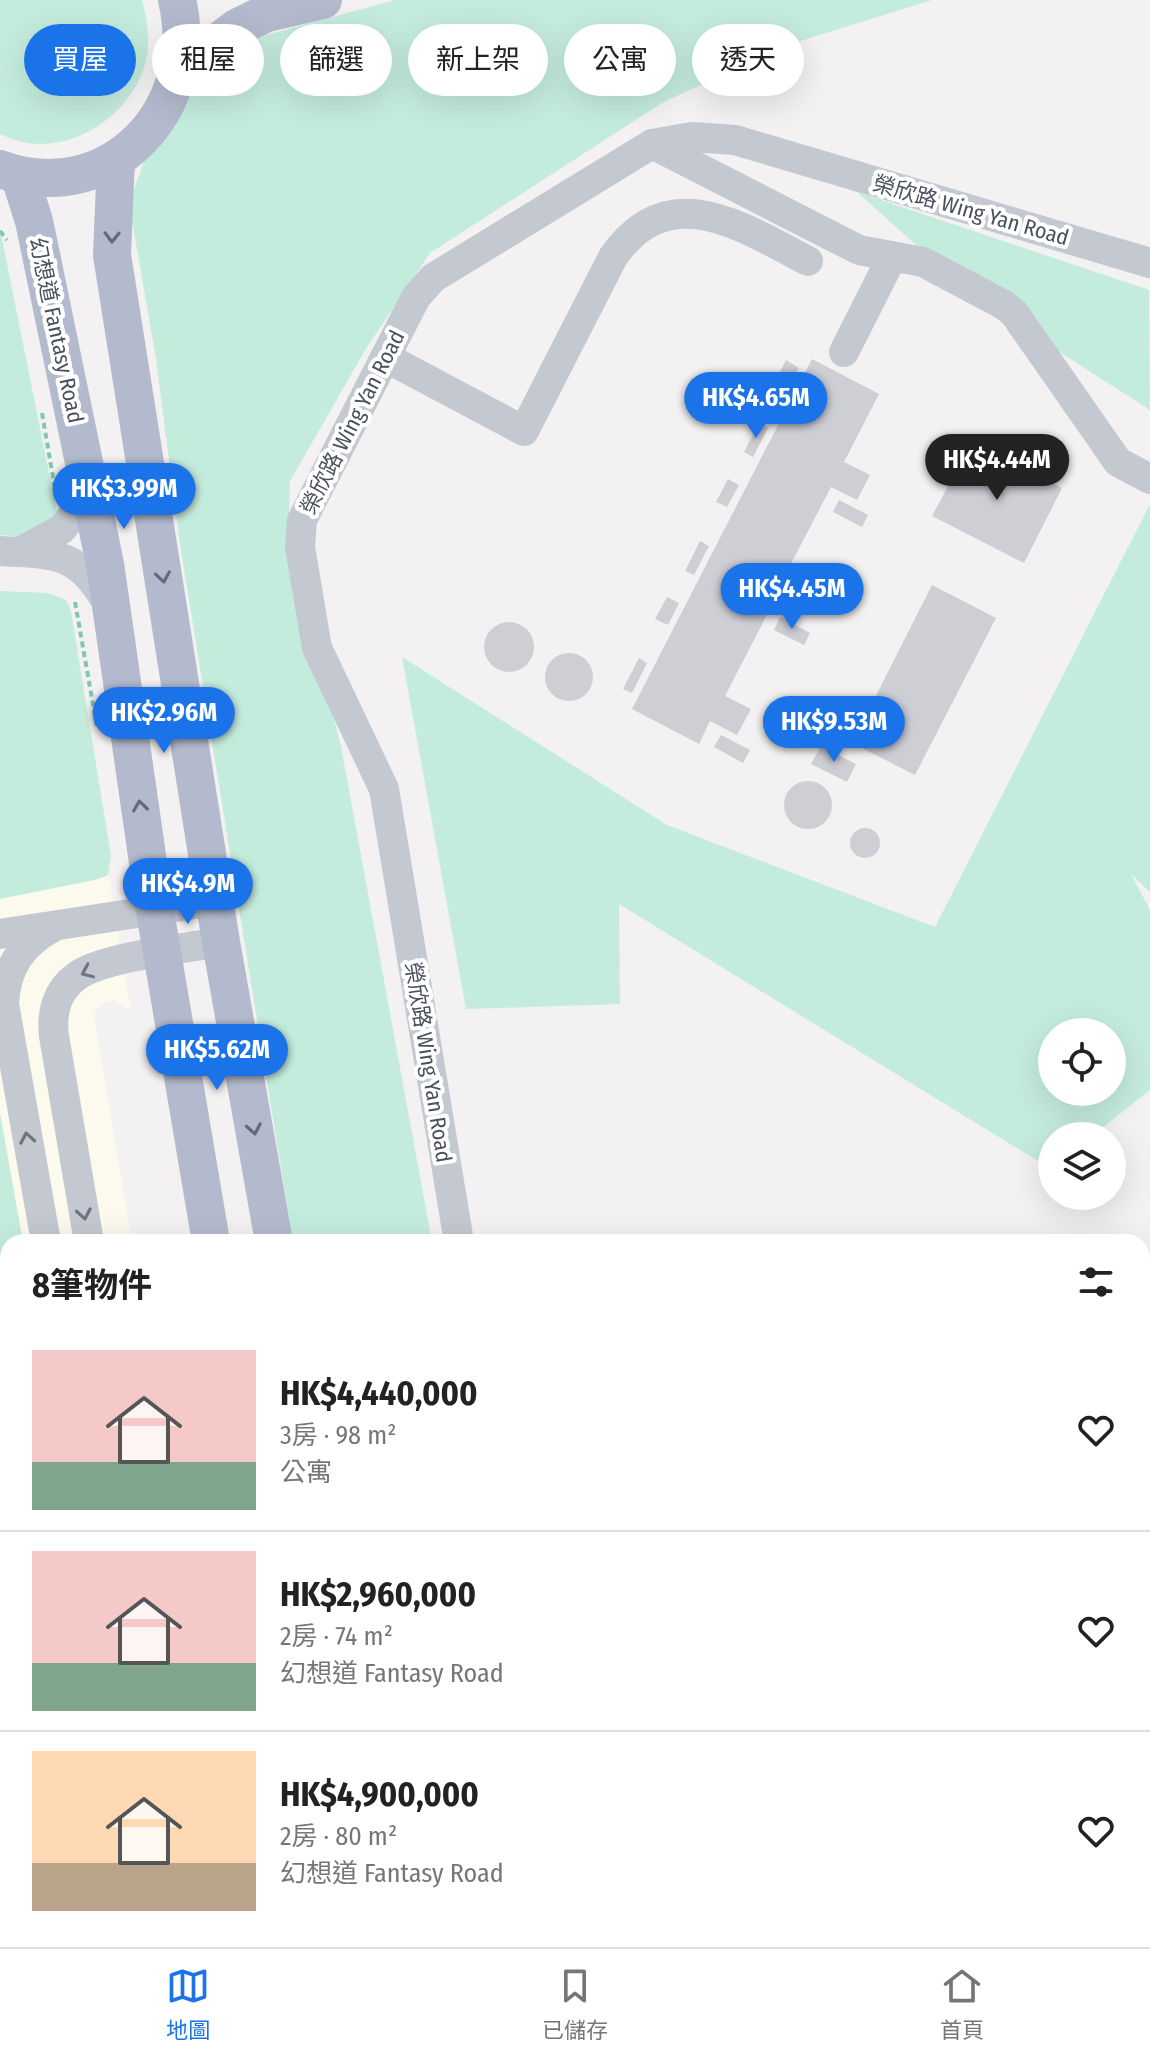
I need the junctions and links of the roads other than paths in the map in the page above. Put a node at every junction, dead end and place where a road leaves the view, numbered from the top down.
1 (177, 0) edge
2 (323, 0) edge
3 (182, 24) edge
4 (245, 24) edge
5 (168, 96) edge
6 (652, 144) junction
7 (116, 159) junction
8 (10, 173) edge
9 (892, 257) junction
10 (808, 261) dead end
11 (1150, 263) edge
12 (844, 352) dead end
13 (385, 357) junction
14 (1150, 479) edge
15 (91, 491) junction
16 (10, 552) edge
17 (111, 609) junction
18 (215, 901) junction
19 (155, 911) junction
20 (53, 927) junction
21 (0, 934) edge
22 (221, 942) junction
23 (162, 952) junction
24 (45, 1234) edge
25 (88, 1234) edge
26 (210, 1234) edge
27 (273, 1234) edge
28 (458, 1234) edge

1 - 3 main road
2 - 4 main road
5 - 7 main road
6 - 9 street
6 - 11 street, 榮欣路 Wing Yan Road
6 - 13 street, 榮欣路 Wing Yan Road
7 - 8 main road
7 -> 18 main road
8 - 15 main road, 幻想道 Fantasy Road
9 - 12 street
9 - 14 street
10 - 13 street
13 - 28 street, 榮欣路 Wing Yan Road
15 - 16 street
15 - 17 main road, 幻想道 Fantasy Road
16 - 17 street
19 -> 17 main road, 幻想道 Fantasy Road
18 - 19 street
18 - 22 main road
19 - 20 street
19 - 23 main road, 幻想道 Fantasy Road
20 - 21 street
24 -> 20 street
22 - 23 street
22 -> 27 main road
23 -> 25 street
23 - 26 main road, 幻想道 Fantasy Road

